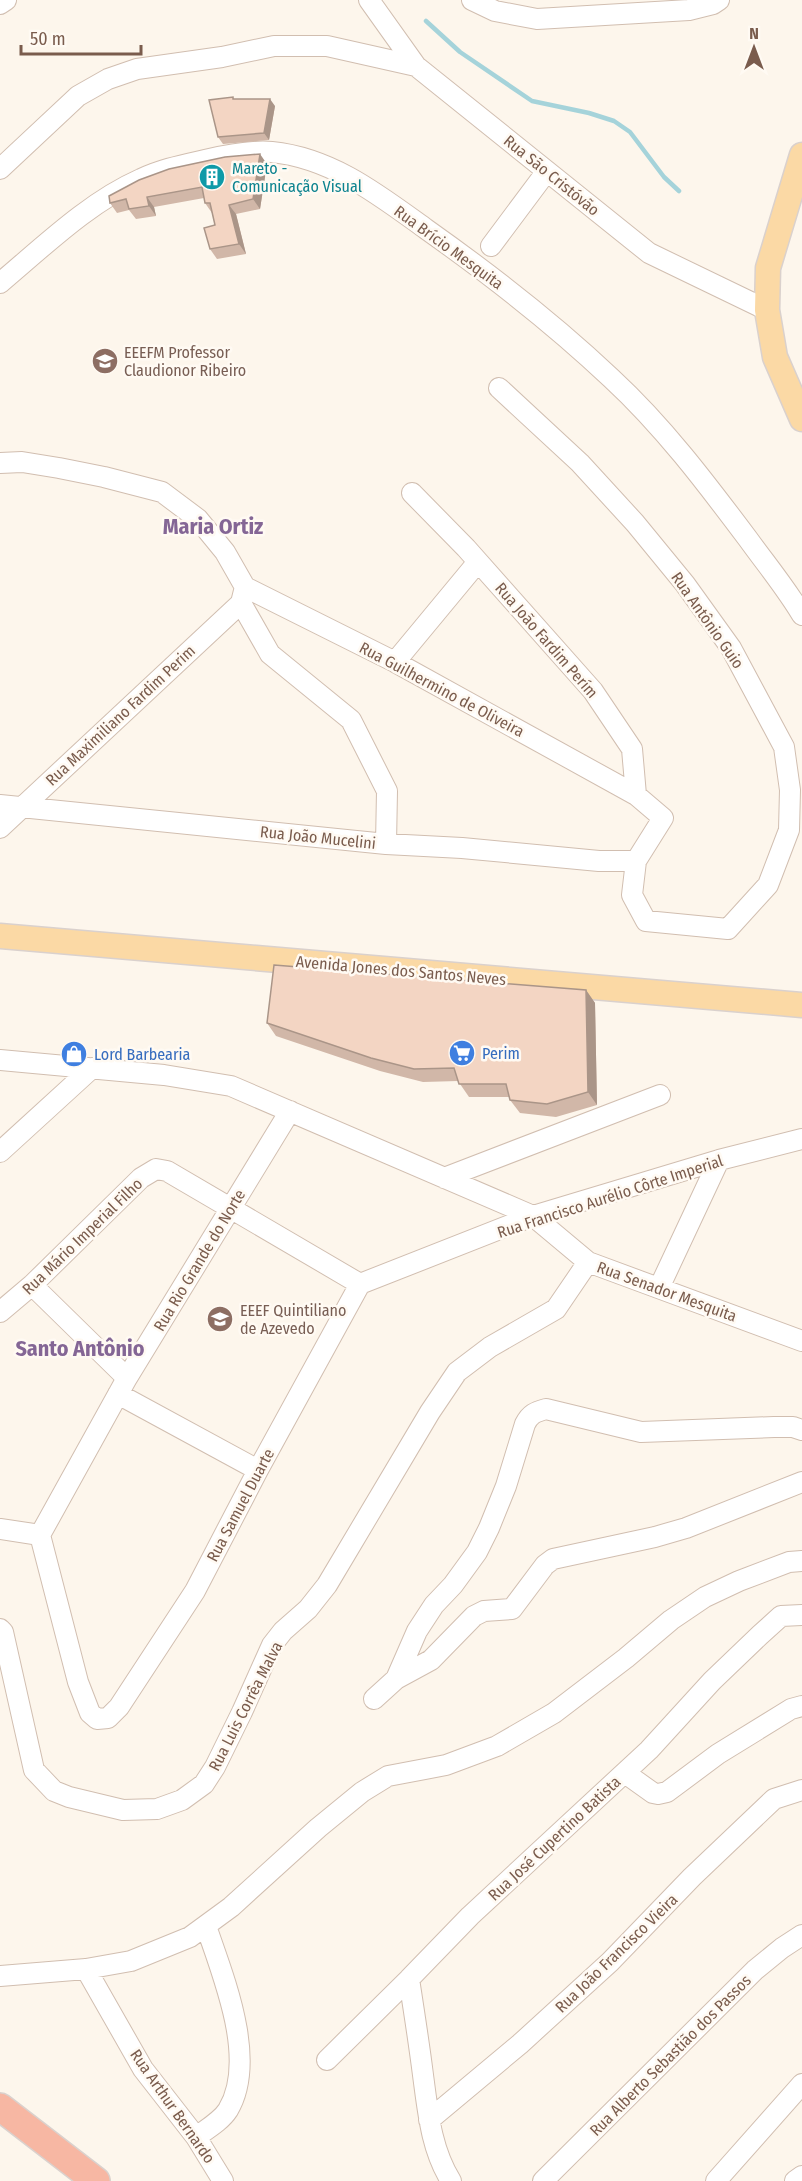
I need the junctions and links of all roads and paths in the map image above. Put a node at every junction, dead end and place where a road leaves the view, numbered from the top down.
1 (6, 0) edge
2 (369, 0) edge
3 (472, 0) edge
4 (719, 0) edge
5 (0, 4) edge
6 (683, 5) edge
7 (416, 66) junction
8 (802, 155) edge
9 (0, 169) edge
10 (547, 171) junction
11 (490, 246) dead end
12 (0, 282) edge
13 (767, 310) junction
14 (499, 388) dead end
15 (802, 419) edge
16 (0, 463) edge
17 (412, 492) dead end
18 (477, 562) junction
19 (243, 595) junction
20 (802, 615) edge
21 (395, 662) junction
22 (636, 795) junction
23 (0, 805) edge
24 (21, 807) junction
25 (0, 828) edge
26 (386, 844) junction
27 (636, 861) junction
28 (0, 936) edge
29 (802, 1005) edge
30 (0, 1060) edge
31 (92, 1068) junction
32 (660, 1095) dead end
33 (290, 1111) junction
34 (802, 1139) edge
35 (0, 1152) edge
36 (720, 1160) junction
37 (444, 1178) junction
38 (230, 1206) junction
39 (533, 1216) junction
40 (588, 1262) junction
41 (360, 1284) junction
42 (32, 1285) junction
43 (659, 1288) junction
44 (0, 1312) edge
45 (802, 1341) edge
46 (123, 1386) junction
47 (802, 1430) edge
48 (258, 1470) junction
49 (802, 1482) edge
50 (0, 1529) edge
51 (40, 1535) junction
52 (802, 1561) edge
53 (802, 1615) edge
54 (0, 1629) edge
55 (9, 1658) junction
56 (0, 1676) edge
57 (396, 1679) junction
58 (374, 1699) dead end
59 (802, 1706) edge
60 (625, 1773) junction
61 (802, 1790) edge
62 (206, 1926) junction
63 (802, 1935) edge
64 (86, 1969) junction
65 (0, 1976) edge
66 (410, 1979) junction
67 (327, 2060) dead end
68 (802, 2084) edge
69 (0, 2107) edge
70 (429, 2120) junction
71 (196, 2137) junction
72 (802, 2176) edge
73 (96, 2181) edge
74 (223, 2181) edge
75 (451, 2181) edge
76 (543, 2181) edge
77 (716, 2181) edge
78 (795, 2181) edge

1 - 5 street
2 - 7 street, Rua São Cristóvão
3 - 6 street
4 - 6 street
7 - 9 street
7 - 10 street, Rua São Cristóvão
8 - 13 main road
10 - 11 street
10 - 13 street, Rua São Cristóvão
12 - 20 street, Rua Brício Mesquita
13 - 15 main road
14 - 27 street, Rua Antônio Guio
16 - 19 street
17 - 18 street, Rua João Fardim Perím
18 - 21 street
18 - 22 street, Rua João Fardim Perím
19 - 21 street, Rua Guilhermino de Oliveira
19 - 24 street, Rua Maximiliano Fardim Perim
19 - 26 street
21 - 22 street, Rua Guilhermino de Oliveira
22 - 27 street
23 - 24 street, Rua João Mucelini
24 - 25 street, Rua Maximiliano Fardim Perim
24 - 26 street, Rua João Mucelini
26 - 27 street, Rua João Mucelini
28 - 29 main road, Avenida Jones dos Santos Neves
30 - 31 street, Rua Senador Mesquita
31 - 33 street, Rua Senador Mesquita
31 - 35 street
32 - 37 street
33 - 37 street, Rua Senador Mesquita
33 - 38 street, Rua Rio Grande do Norte
34 - 36 street, Rua Francisco Aurélio Côrte Imperial
36 - 39 street, Rua Francisco Aurélio Côrte Imperial
36 - 43 street
37 - 39 street, Rua Senador Mesquita
38 - 41 street
38 - 42 street, Rua Mário Imperial Filho
38 - 46 street, Rua Rio Grande do Norte
39 - 40 street, Rua Senador Mesquita
39 - 41 street, Rua Francisco Aurélio Côrte Imperial
40 - 43 street, Rua Senador Mesquita
40 - 55 street, Rua Luis Corrêa Malva
41 - 48 street, Rua Samuel Duarte
42 - 44 street, Rua Mário Imperial Filho
42 - 46 street
43 - 45 street, Rua Senador Mesquita
46 - 48 street
46 - 51 street, Rua Rio Grande do Norte
47 - 57 street
48 - 51 street, Rua Samuel Duarte
49 - 57 street
50 - 51 street
52 - 62 street
53 - 60 street, Rua José Cupertino Batista
54 - 55 street, Rua Luis Corrêa Malva
55 - 56 street
57 - 58 street
59 - 60 street
60 - 66 street, Rua José Cupertino Batista
61 - 70 street, Rua João Francisco Vieira
62 - 64 street
62 - 71 street
63 - 76 street, Rua Alberto Sebastião dos Passos
64 - 65 street
64 - 71 street, Rua Arthur Bernardo
66 - 67 street, Rua José Cupertino Batista
66 - 70 street
68 - 77 street
69 - 73 highway
70 - 75 street
71 - 74 street, Rua Arthur Bernardo
72 - 78 street

